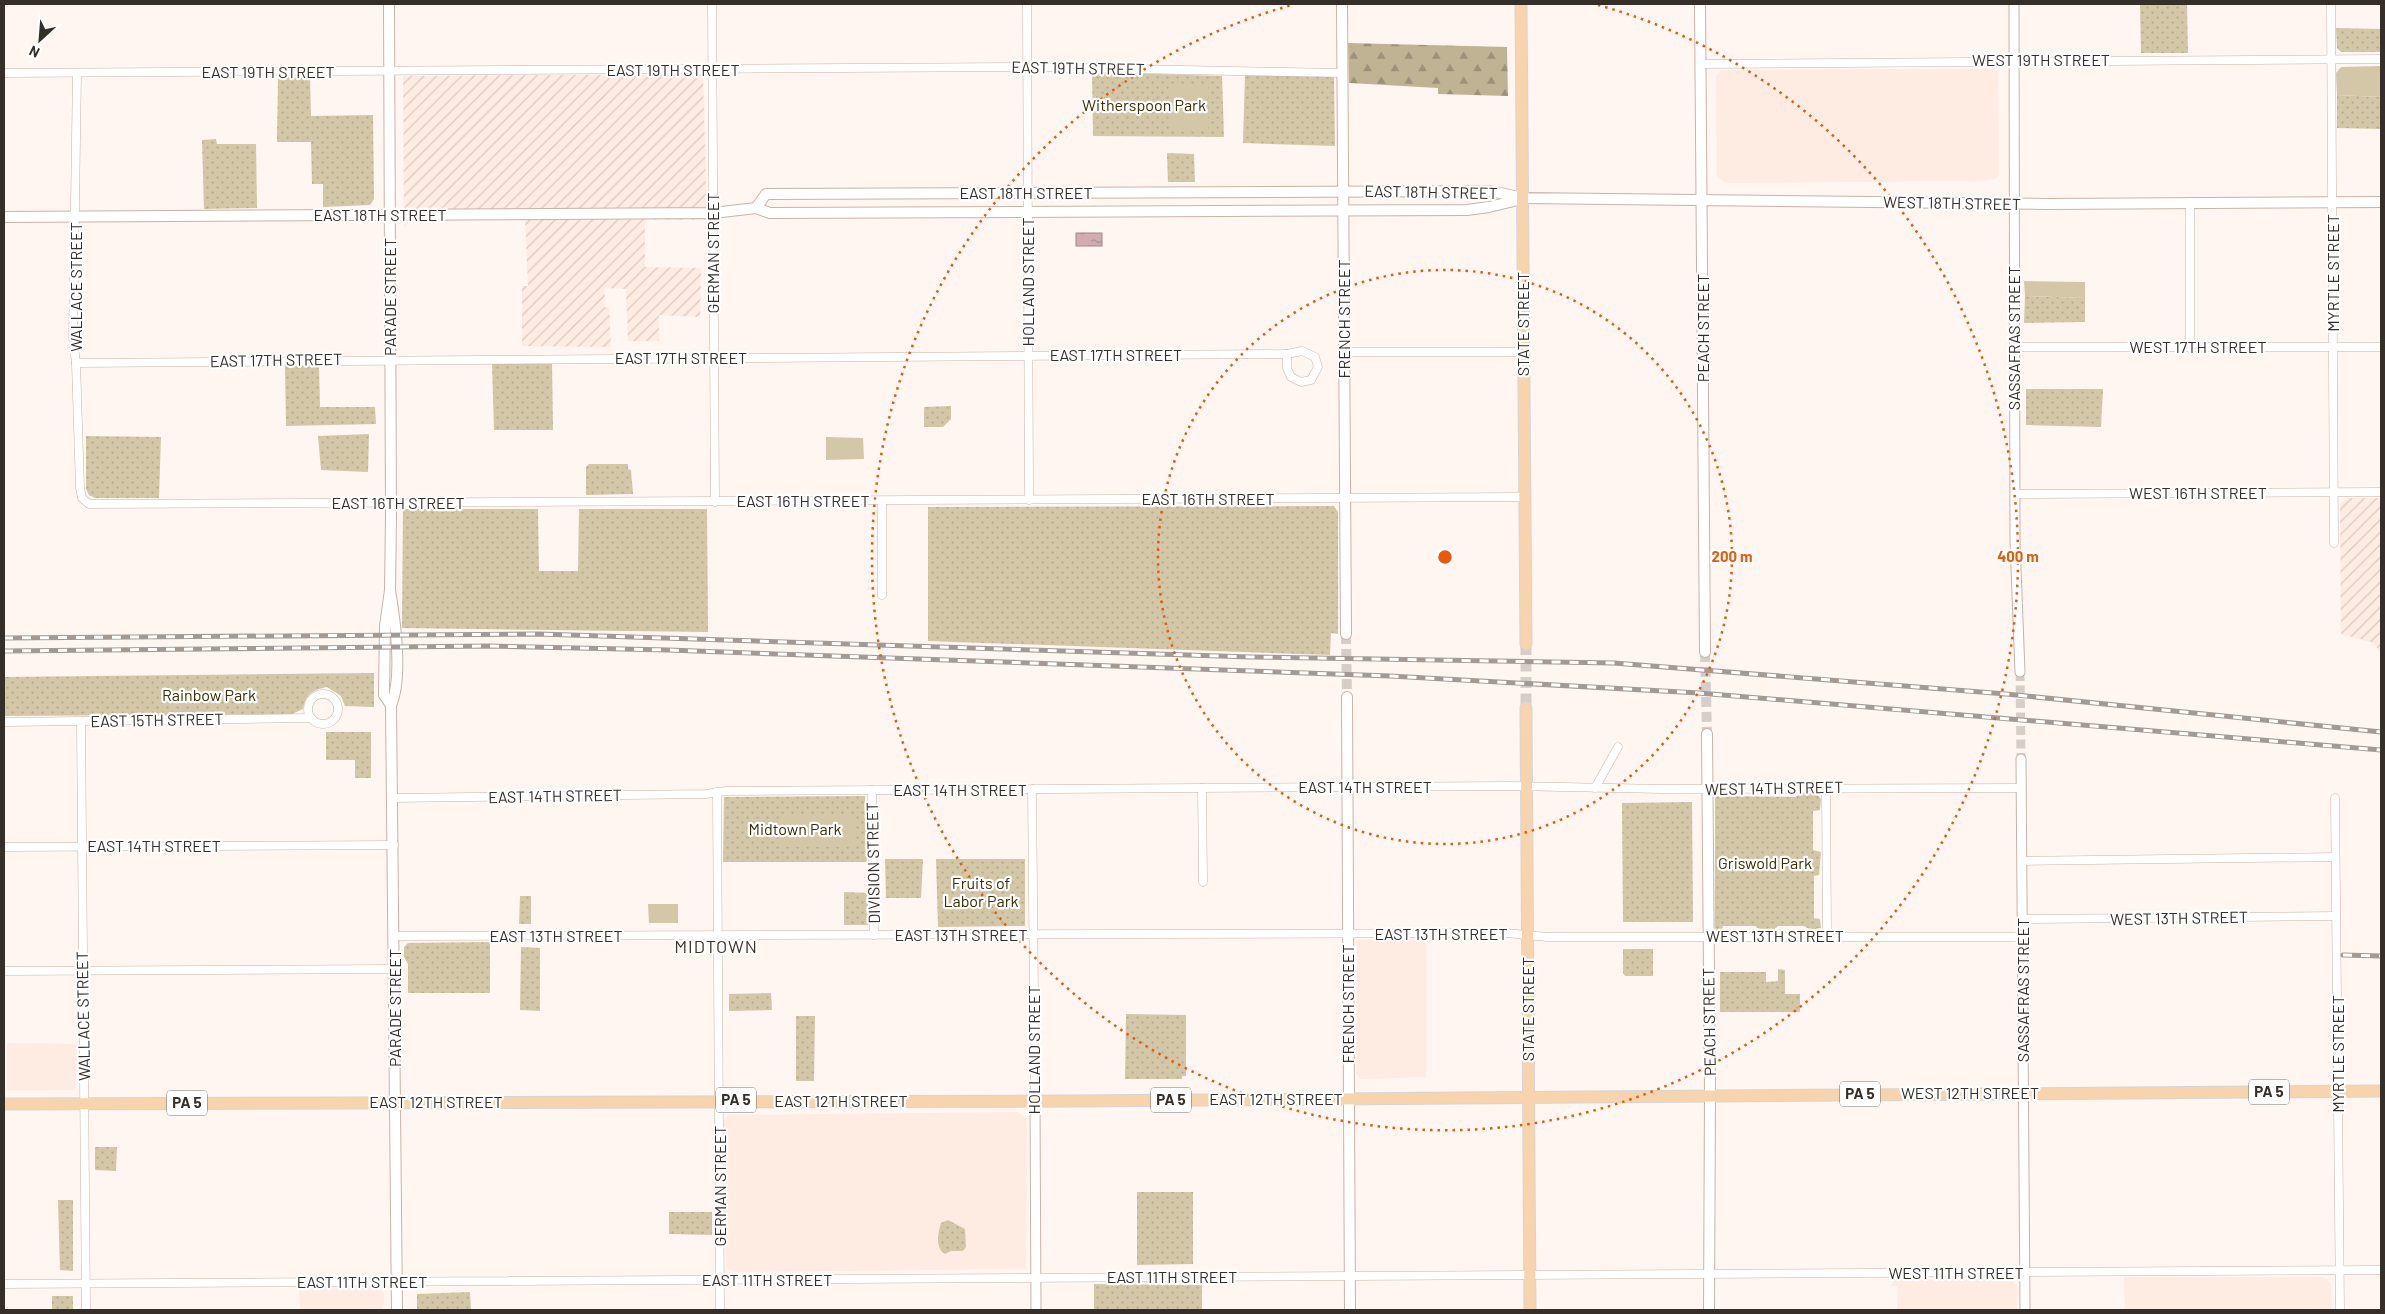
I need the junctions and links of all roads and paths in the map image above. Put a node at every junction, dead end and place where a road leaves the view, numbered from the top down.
1 (388, 4) edge
2 (712, 4) edge
3 (1026, 4) edge
4 (1342, 4) edge
5 (1521, 4) edge
6 (1700, 4) edge
7 (2014, 4) edge
8 (2331, 4) edge
9 (2332, 59) junction
10 (2381, 59) edge
11 (2014, 60) junction
12 (1701, 64) junction
13 (1027, 67) junction
14 (712, 70) junction
15 (389, 71) junction
16 (77, 73) junction
17 (1342, 73) junction
18 (4, 74) edge
19 (1343, 191) junction
20 (1028, 193) junction
21 (1523, 198) junction
22 (1702, 200) junction
23 (2190, 202) junction
24 (2332, 202) junction
25 (2381, 202) edge
26 (2013, 204) junction
27 (756, 208) junction
28 (1343, 211) junction
29 (713, 212) junction
30 (1028, 212) junction
31 (390, 214) junction
32 (4, 217) edge
33 (76, 217) junction
34 (2333, 346) junction
35 (2015, 347) junction
36 (2381, 347) edge
37 (2190, 348) junction
38 (1344, 352) junction
39 (1524, 352) junction
40 (1287, 354) junction
41 (1028, 355) junction
42 (714, 358) junction
43 (390, 359) junction
44 (76, 362) junction
45 (2381, 492) edge
46 (2334, 493) junction
47 (2015, 494) junction
48 (1345, 498) junction
49 (1524, 498) junction
50 (83, 500) joint
51 (882, 500) junction
52 (1030, 500) junction
53 (715, 502) junction
54 (391, 503) junction
55 (2334, 543) dead end
56 (882, 595) dead end
57 (1346, 634) tunnel mouth
58 (1526, 644) tunnel mouth
59 (1705, 652) tunnel mouth
60 (2020, 672) tunnel mouth
61 (1347, 697) tunnel mouth
62 (1526, 708) tunnel mouth
63 (310, 718) junction
64 (4, 722) edge
65 (81, 722) junction
66 (1707, 734) tunnel mouth
67 (1618, 747) dead end
68 (2021, 759) tunnel mouth
69 (1347, 787) junction
70 (1526, 787) junction
71 (1826, 787) junction
72 (1202, 788) junction
73 (1595, 788) junction
74 (2021, 788) junction
75 (1032, 789) junction
76 (1708, 789) junction
77 (872, 790) junction
78 (717, 792) junction
79 (393, 798) junction
80 (2335, 798) dead end
81 (394, 845) junction
82 (81, 846) junction
83 (4, 847) edge
84 (2336, 857) junction
85 (2022, 861) junction
86 (1202, 882) dead end
87 (2336, 916) junction
88 (2023, 919) junction
89 (1348, 933) junction
90 (1034, 934) junction
91 (718, 935) junction
92 (874, 935) junction
93 (1528, 935) junction
94 (1827, 935) junction
95 (394, 936) junction
96 (1709, 936) junction
97 (2023, 937) junction
98 (395, 969) junction
99 (4, 971) edge
100 (82, 971) junction
101 (2381, 1091) edge
102 (2024, 1092) junction
103 (2338, 1092) junction
104 (1710, 1095) junction
105 (1529, 1097) junction
106 (1349, 1098) junction
107 (719, 1100) junction
108 (1034, 1100) junction
109 (396, 1102) junction
110 (4, 1104) edge
111 (84, 1104) junction
112 (2340, 1270) junction
113 (2381, 1270) edge
114 (1709, 1274) junction
115 (2024, 1274) junction
116 (1350, 1276) junction
117 (1530, 1276) junction
118 (1035, 1278) junction
119 (720, 1280) junction
120 (396, 1282) junction
121 (4, 1284) edge
122 (86, 1284) junction
123 (86, 1310) edge
124 (397, 1310) edge
125 (720, 1310) edge
126 (1036, 1310) edge
127 (1350, 1310) edge
128 (1530, 1310) edge
129 (1709, 1310) edge
130 (2024, 1310) edge
131 (2340, 1310) edge

1 - 15 main road, PARADE STREET
2 - 14 street, GERMAN STREET
3 - 13 street, HOLLAND STREET
4 - 17 main road, FRENCH STREET
5 - 21 main road, STATE STREET
6 - 12 main road, PEACH STREET
7 - 11 street, SASSAFRAS STREET
8 - 9 street, MYRTLE STREET
9 - 10 street, WEST 19TH STREET
9 - 11 street, WEST 19TH STREET
9 - 24 street, MYRTLE STREET
11 - 12 street, WEST 19TH STREET
11 - 26 street, SASSAFRAS STREET
12 - 22 main road, PEACH STREET
13 - 14 street, EAST 19TH STREET
13 - 17 street, EAST 19TH STREET
13 - 20 street, HOLLAND STREET
14 - 15 street, EAST 19TH STREET
14 - 29 street, GERMAN STREET
15 - 16 street, EAST 19TH STREET
15 - 31 main road, PARADE STREET
16 - 18 street, EAST 19TH STREET
16 - 33 street, WALLACE STREET
17 - 19 main road, FRENCH STREET
19 - 20 main road, EAST 18TH STREET
19 - 21 main road, EAST 18TH STREET
19 - 28 main road, FRENCH STREET
20 - 27 main road, EAST 18TH STREET
20 - 30 street, HOLLAND STREET
21 - 22 main road, WEST 18TH STREET
21 - 28 main road, EAST 18TH STREET
21 - 39 main road, STATE STREET
22 - 26 main road, WEST 18TH STREET
22 - 59 main road, PEACH STREET
23 - 24 main road, WEST 18TH STREET
23 - 26 main road, WEST 18TH STREET
23 - 37 street
24 - 25 main road, WEST 18TH STREET
24 - 34 street, MYRTLE STREET
26 - 35 street, SASSAFRAS STREET
27 - 29 main road, EAST 18TH STREET
27 - 30 main road, EAST 18TH STREET
28 - 30 main road, EAST 18TH STREET
28 - 38 main road, FRENCH STREET
29 - 31 main road, EAST 18TH STREET
29 - 42 street, GERMAN STREET
30 - 41 street, HOLLAND STREET
31 - 33 main road, EAST 18TH STREET
31 - 43 main road, PARADE STREET
32 - 33 main road, EAST 18TH STREET
33 - 44 street, WALLACE STREET
34 - 36 street, WEST 17TH STREET
34 - 37 street, WEST 17TH STREET
34 - 46 street, MYRTLE STREET
35 - 37 street, WEST 17TH STREET
35 - 47 street, SASSAFRAS STREET
38 - 39 street
38 - 48 main road, FRENCH STREET
39 - 49 main road, STATE STREET
40 - 40 street, EAST 17TH STREET
40 - 41 street, EAST 17TH STREET
41 - 42 street, EAST 17TH STREET
41 - 52 street, HOLLAND STREET
42 - 43 street, EAST 17TH STREET
42 - 53 street, GERMAN STREET
43 - 44 street, EAST 17TH STREET
43 - 54 main road, PARADE STREET
44 - 50 street, WALLACE STREET
45 - 46 street, WEST 16TH STREET
46 - 47 street, WEST 16TH STREET
46 - 55 street, MYRTLE STREET
47 - 60 street, SASSAFRAS STREET
48 - 49 street, EAST 16TH STREET
48 - 52 street, EAST 16TH STREET
48 - 57 main road, FRENCH STREET
49 - 58 main road, STATE STREET
50 - 54 street, EAST 16TH STREET
51 - 52 street, EAST 16TH STREET
51 - 53 street, EAST 16TH STREET
51 - 56 street
53 - 54 street, EAST 16TH STREET
54 - 79 main road, PARADE STREET
61 - 69 main road, FRENCH STREET
62 - 70 main road, STATE STREET
63 - 63 street, EAST 15TH STREET
63 - 65 street, EAST 15TH STREET
64 - 65 street, EAST 15TH STREET
65 - 82 street, WALLACE STREET
66 - 76 main road, PEACH STREET
67 - 73 street
68 - 74 street, SASSAFRAS STREET
69 - 70 street, EAST 14TH STREET
69 - 72 street, EAST 14TH STREET
69 - 89 main road, FRENCH STREET
70 - 73 street, WEST 14TH STREET
70 - 93 main road, STATE STREET
71 - 74 street, WEST 14TH STREET
71 - 76 street, WEST 14TH STREET
71 - 94 street
72 - 75 street, EAST 14TH STREET
72 - 86 street
73 - 76 street, WEST 14TH STREET
74 - 85 street, SASSAFRAS STREET
75 - 77 street, EAST 14TH STREET
75 - 90 street, HOLLAND STREET
76 - 96 main road, PEACH STREET
77 - 78 street, EAST 14TH STREET
77 - 92 street, DIVISION STREET
78 - 79 street, EAST 14TH STREET
78 - 91 street, GERMAN STREET
79 - 81 main road, PARADE STREET
80 - 84 street, MYRTLE STREET
81 - 82 street, EAST 14TH STREET
81 - 95 main road, PARADE STREET
82 - 83 street, EAST 14TH STREET
82 - 100 street, WALLACE STREET
84 - 85 street
84 - 87 street, MYRTLE STREET
85 - 88 street, SASSAFRAS STREET
87 - 88 street, WEST 13TH STREET
87 - 103 street, MYRTLE STREET
88 - 97 street, SASSAFRAS STREET
89 - 90 street, EAST 13TH STREET
89 - 93 street, EAST 13TH STREET
89 - 106 main road, FRENCH STREET
90 - 92 street, EAST 13TH STREET
90 - 108 street, HOLLAND STREET
91 - 92 street, EAST 13TH STREET
91 - 95 street, EAST 13TH STREET
91 - 107 street, GERMAN STREET
93 - 96 street, WEST 13TH STREET
93 - 105 main road, STATE STREET
94 - 96 street, WEST 13TH STREET
94 - 97 street, WEST 13TH STREET
95 - 98 main road, PARADE STREET
96 - 104 main road, PEACH STREET
97 - 102 street, SASSAFRAS STREET
98 - 100 street
98 - 109 main road, PARADE STREET
99 - 100 street
100 - 111 street, WALLACE STREET
101 - 103 main road, WEST 12TH STREET / PA 5
102 - 103 main road, WEST 12TH STREET / PA 5
102 - 104 main road, WEST 12TH STREET / PA 5
102 - 115 street, SASSAFRAS STREET
103 - 112 street, MYRTLE STREET
104 - 105 main road, WEST 12TH STREET / PA 5
104 - 114 main road, PEACH STREET
105 - 106 main road, EAST 12TH STREET / PA 5
105 - 117 main road, STATE STREET
106 - 108 main road, EAST 12TH STREET / PA 5
106 - 116 main road, FRENCH STREET
107 - 108 main road, EAST 12TH STREET / PA 5
107 - 109 main road, EAST 12TH STREET / PA 5
107 - 119 street, GERMAN STREET
108 - 118 street, HOLLAND STREET
109 - 111 main road, EAST 12TH STREET / PA 5
109 - 120 main road, PARADE STREET
110 - 111 main road, EAST 12TH STREET / PA 5
111 - 122 street, WALLACE STREET
112 - 113 street, WEST 11TH STREET
112 - 115 street, WEST 11TH STREET
112 - 131 street, MYRTLE STREET
114 - 115 street, WEST 11TH STREET
114 - 117 street, WEST 11TH STREET
114 - 129 main road, PEACH STREET
115 - 130 street, SASSAFRAS STREET
116 - 117 street, EAST 11TH STREET
116 - 118 street, EAST 11TH STREET
116 - 127 main road, FRENCH STREET
117 - 128 main road, STATE STREET
118 - 119 street, EAST 11TH STREET
118 - 126 street, HOLLAND STREET
119 - 120 street, EAST 11TH STREET
119 - 125 street, GERMAN STREET
120 - 122 street, EAST 11TH STREET
120 - 124 main road, PARADE STREET
121 - 122 street, EAST 11TH STREET
122 - 123 street, WALLACE STREET

